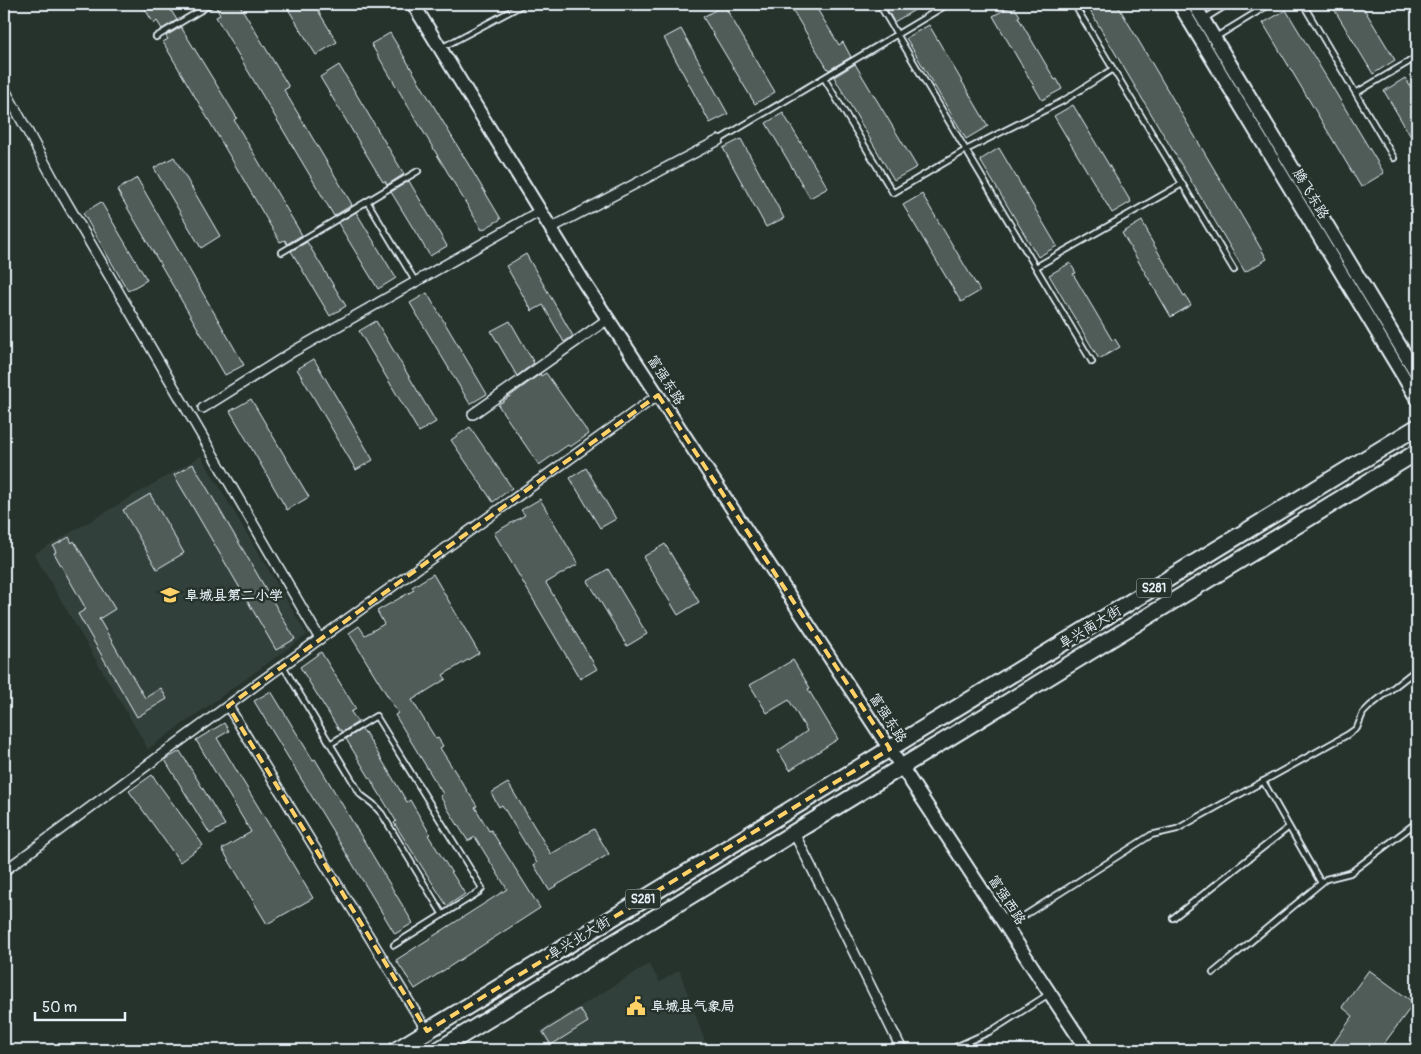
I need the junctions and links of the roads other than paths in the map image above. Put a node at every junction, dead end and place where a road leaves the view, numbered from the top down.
1 (211, 4) edge
2 (413, 4) edge
3 (524, 4) edge
4 (879, 4) edge
5 (948, 4) edge
6 (1074, 4) edge
7 (1179, 4) edge
8 (1194, 4) edge
9 (1228, 4) edge
10 (1270, 4) edge
11 (1303, 4) edge
12 (1203, 19) junction
13 (897, 34) junction
14 (156, 37) dead end
15 (1215, 38) junction
16 (440, 48) junction
17 (1417, 57) edge
18 (1113, 69) junction
19 (824, 78) junction
20 (4, 88) edge
21 (1356, 93) junction
22 (719, 140) joint
23 (966, 150) junction
24 (1394, 158) dead end
25 (418, 171) dead end
26 (1182, 184) junction
27 (367, 201) junction
28 (540, 211) junction
29 (550, 228) junction
30 (282, 252) dead end
31 (1036, 267) junction
32 (1234, 270) dead end
33 (416, 282) junction
34 (608, 319) junction
35 (1092, 362) dead end
36 (1417, 374) edge
37 (658, 395) junction
38 (1417, 399) edge
39 (203, 408) dead end
40 (473, 414) dead end
41 (1417, 427) edge
42 (1417, 452) edge
43 (320, 639) junction
44 (283, 666) junction
45 (1417, 669) edge
46 (228, 706) junction
47 (330, 744) junction
48 (890, 749) junction
49 (902, 767) junction
50 (1263, 781) junction
51 (1417, 822) edge
52 (1289, 827) junction
53 (794, 833) junction
54 (4, 871) edge
55 (1321, 883) junction
56 (443, 915) junction
57 (1173, 918) dead end
58 (1007, 927) junction
59 (394, 945) dead end
60 (1213, 973) dead end
61 (1050, 993) junction
62 (428, 1031) junction
63 (396, 1050) edge
64 (438, 1050) edge
65 (902, 1050) edge
66 (949, 1050) edge
67 (1087, 1050) edge

1 - 14 lane
2 - 16 street, 富强东路
3 - 16 lane
4 - 13 lane
5 - 13 lane
6 - 18 lane
7 - 38 street, 腾飞东路
8 - 12 street, 腾飞东路
9 - 12 lane
10 - 15 lane
11 - 21 lane
12 - 15 street, 腾飞东路
13 - 19 lane
13 - 23 lane
15 - 36 street, 腾飞东路
16 - 28 street, 富强东路
17 - 21 lane
18 - 23 lane
18 - 26 lane
19 - 22 lane
19 - 23 lane
20 - 43 street
21 - 24 lane
22 - 29 street
23 - 31 lane
25 - 27 lane
26 - 31 lane
26 - 32 lane
27 - 30 lane
27 - 33 lane
28 - 29 street, 富强东路
28 - 33 street
29 - 34 street, 富强东路
31 - 35 lane
33 - 39 street
34 - 37 street, 富强东路
34 - 40 street
37 - 43 street
37 - 48 street, 富强东路
41 - 48 main road, 阜兴南大街 / S281
42 - 49 main road, 阜兴南大街 / S281
43 - 44 street
44 - 46 street
44 - 47 lane
45 - 50 lane
46 - 54 street
46 - 62 street
47 - 56 lane
47 - 56 lane
48 - 49 street, 富强东路
48 - 62 main road, 阜兴北大街 / S281
49 - 53 main road, 阜兴北大街 / S281
49 - 58 street, 富强西路
50 - 52 lane
50 - 58 lane
51 - 55 lane
52 - 55 lane
52 - 57 lane
53 - 64 main road, 阜兴北大街 / S281
53 - 65 street
55 - 60 lane
56 - 59 lane
58 - 61 street, 富强西路
61 - 66 lane
61 - 67 street, 富强西路
62 - 63 main road, 阜兴北大街 / S281

